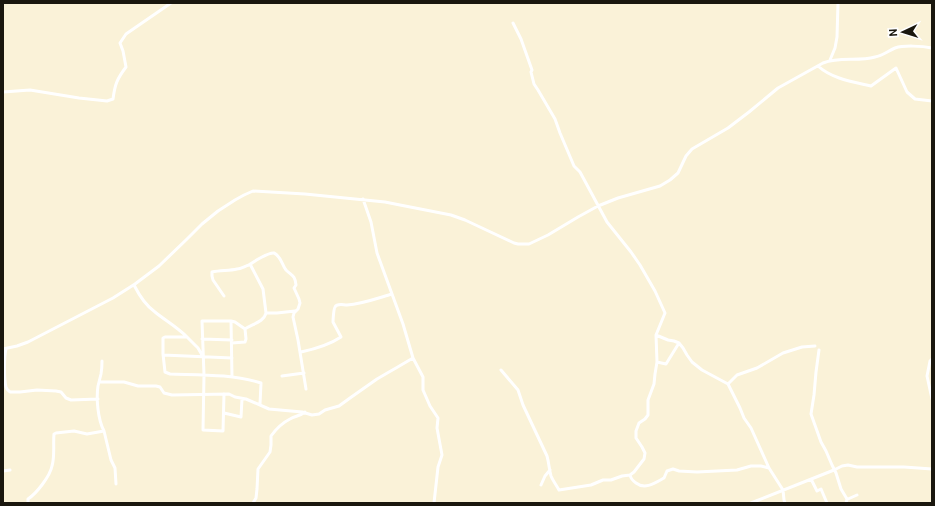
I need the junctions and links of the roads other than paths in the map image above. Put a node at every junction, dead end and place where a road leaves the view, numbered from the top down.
1 (171, 3) edge
2 (838, 3) edge
3 (513, 23) dead end
4 (932, 48) edge
5 (830, 60) junction
6 (818, 66) junction
7 (3, 92) edge
8 (932, 101) edge
9 (363, 199) junction
10 (598, 206) junction
11 (250, 264) junction
12 (134, 285) junction
13 (392, 294) junction
14 (224, 296) dead end
15 (295, 311) junction
16 (266, 313) junction
17 (232, 321) junction
18 (245, 329) junction
19 (656, 335) junction
20 (186, 337) junction
21 (202, 339) junction
22 (232, 341) junction
23 (679, 343) junction
24 (815, 346) dead end
25 (4, 349) edge
26 (819, 350) dead end
27 (301, 352) junction
28 (163, 355) junction
29 (203, 357) junction
30 (232, 358) junction
31 (412, 358) junction
32 (932, 359) edge
33 (102, 361) dead end
34 (658, 362) junction
35 (501, 370) dead end
36 (304, 373) junction
37 (204, 375) junction
38 (232, 376) junction
39 (282, 376) dead end
40 (99, 382) junction
41 (728, 384) junction
42 (931, 385) edge
43 (306, 389) dead end
44 (203, 394) junction
45 (224, 394) junction
46 (98, 399) junction
47 (242, 399) junction
48 (932, 399) edge
49 (260, 404) junction
50 (305, 412) junction
51 (224, 413) junction
52 (104, 430) junction
53 (770, 468) junction
54 (932, 469) edge
55 (10, 470) dead end
56 (550, 470) junction
57 (834, 470) junction
58 (3, 471) edge
59 (630, 475) junction
60 (811, 479) junction
61 (116, 484) dead end
62 (541, 485) dead end
63 (783, 490) junction
64 (857, 495) dead end
65 (847, 500) edge
66 (28, 503) edge
67 (253, 503) edge
68 (434, 503) edge
69 (751, 503) edge
70 (785, 503) edge
71 (827, 503) edge
72 (851, 503) edge

1 - 7 street
2 - 5 street
3 - 10 street
4 - 5 street
5 - 6 street
6 - 8 street
6 - 10 street
9 - 10 street
9 - 12 street
9 - 13 street
10 - 19 street
11 - 14 street
11 - 15 street
11 - 16 street
12 - 20 street
12 - 25 street
13 - 27 street
13 - 31 street
15 - 16 street
15 - 27 street
16 - 18 street
17 - 18 street
17 - 21 street
17 - 22 street
18 - 22 street
19 - 23 street
19 - 34 street
20 - 28 street
20 - 29 street
21 - 22 street
21 - 29 street
22 - 30 street
23 - 34 street
23 - 41 street
24 - 41 street
25 - 46 street
26 - 57 street
27 - 36 street
28 - 29 street
28 - 37 street
29 - 30 street
29 - 37 street
30 - 38 street
31 - 50 street
31 - 68 street
32 - 42 street
33 - 40 street
34 - 59 street
35 - 56 street
36 - 39 street
36 - 43 street
37 - 38 street
37 - 44 street
38 - 49 street
40 - 44 street
40 - 46 street
41 - 53 street
42 - 48 street
44 - 45 street
44 - 51 street
45 - 47 street
45 - 51 street
46 - 52 street
47 - 49 street
47 - 51 street
49 - 50 street
50 - 67 street
52 - 61 street
52 - 66 street
53 - 59 street
53 - 63 street
54 - 57 street
55 - 58 street
56 - 59 street
56 - 62 street
57 - 60 street
57 - 65 street
60 - 63 street
60 - 71 street
63 - 69 street
63 - 70 street
64 - 65 street
65 - 72 street

